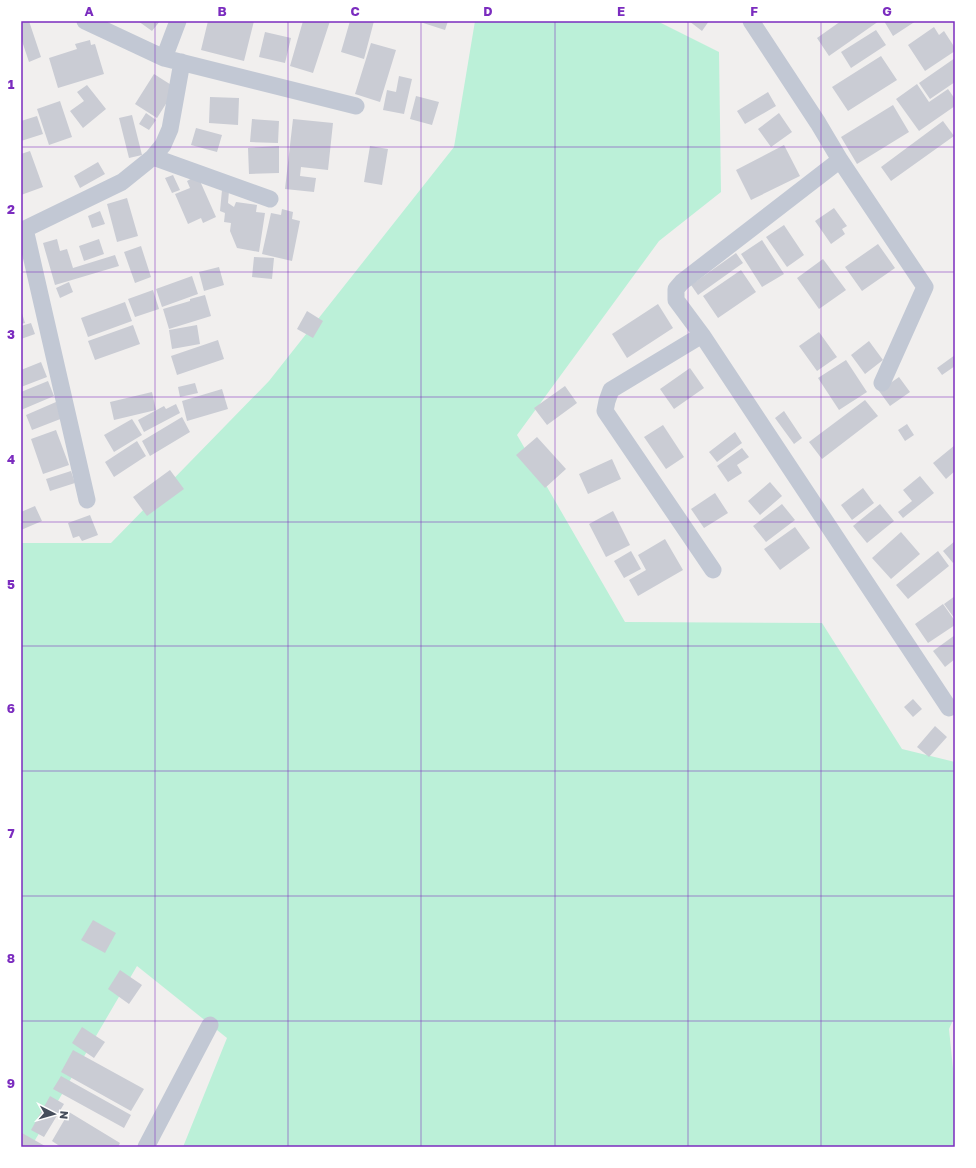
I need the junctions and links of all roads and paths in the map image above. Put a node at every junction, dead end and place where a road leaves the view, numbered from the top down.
1 (85, 21) edge
2 (178, 21) edge
3 (751, 21) edge
4 (164, 58) junction
5 (182, 62) junction
6 (356, 106) dead end
7 (152, 158) junction
8 (840, 160) junction
9 (270, 199) dead end
10 (23, 230) edge
11 (702, 335) junction
12 (882, 383) dead end
13 (86, 500) dead end
14 (713, 570) dead end
15 (949, 708) dead end
16 (210, 1025) dead end
17 (146, 1147) edge

1 - 4 street
2 - 4 street
3 - 8 street
4 - 5 street
5 - 6 street
5 - 7 street
7 - 9 street
7 - 10 street
8 - 11 street
8 - 12 street
10 - 13 street
11 - 14 street
11 - 15 street
16 - 17 street

